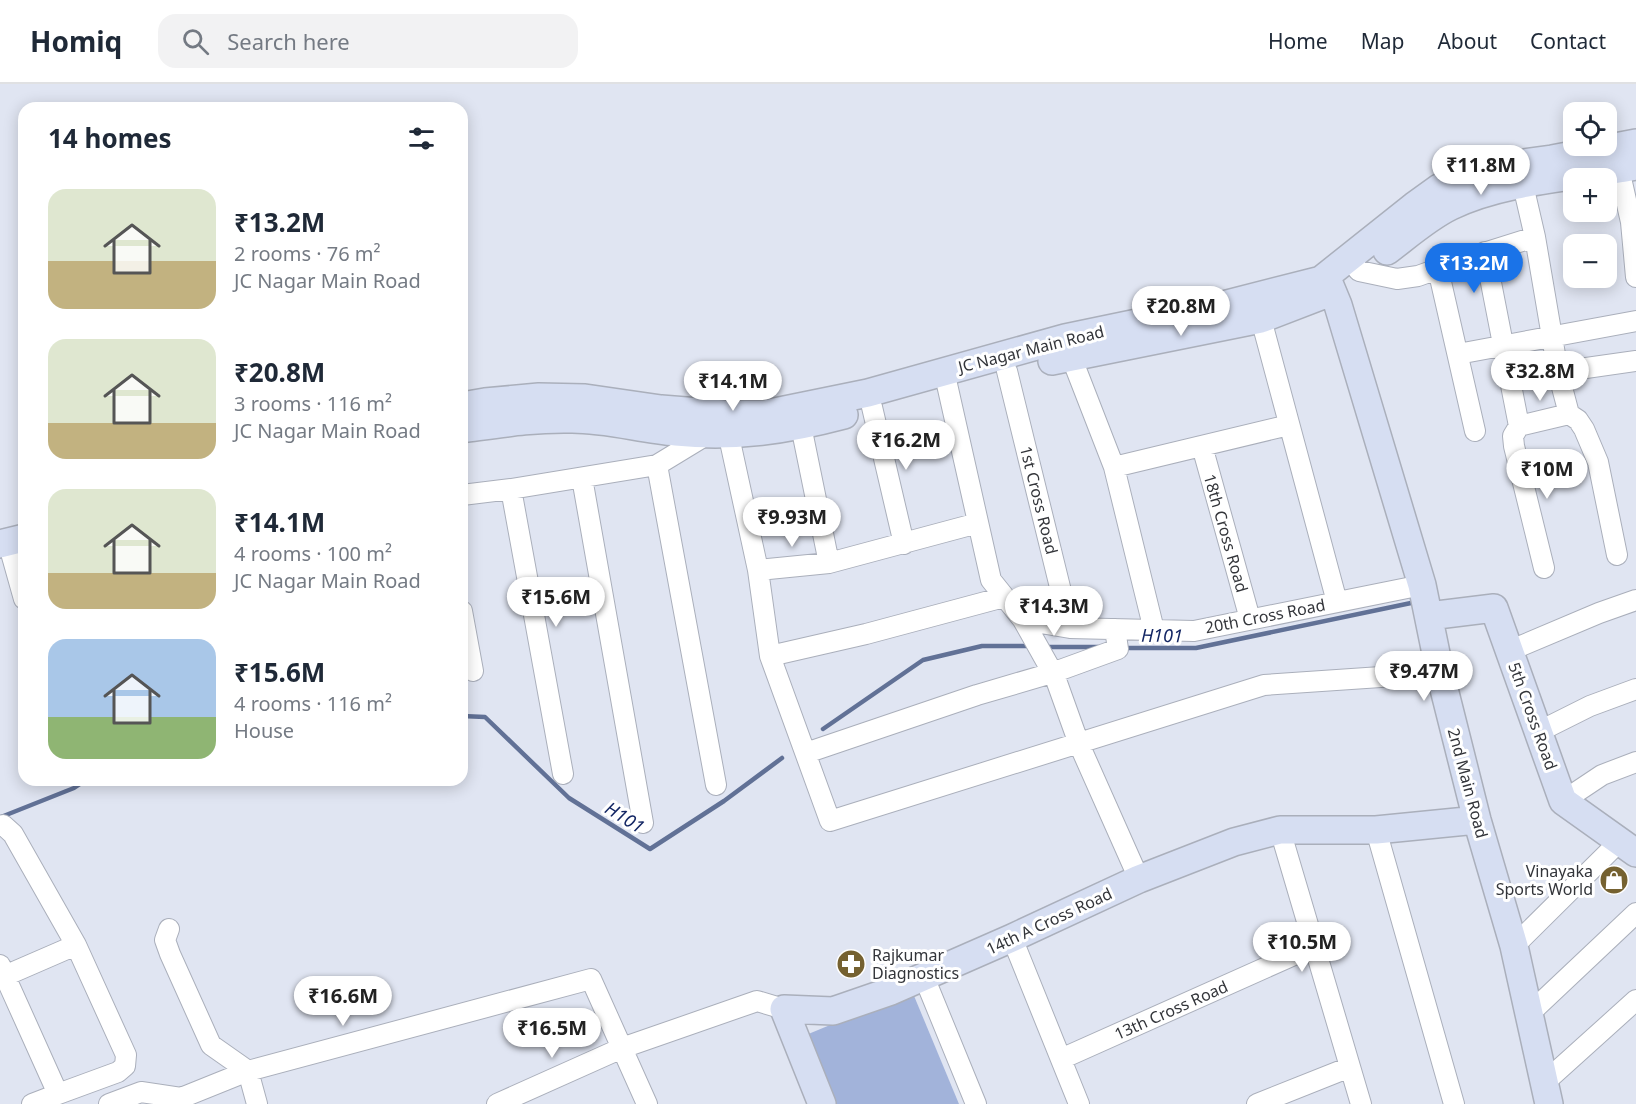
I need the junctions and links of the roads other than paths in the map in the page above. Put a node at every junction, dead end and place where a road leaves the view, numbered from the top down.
1 (1626, 156) edge
2 (1523, 185) junction
3 (1535, 237) junction
4 (1485, 252) junction
5 (1354, 265) junction
6 (1438, 269) junction
7 (1636, 272) edge
8 (1330, 284) junction
9 (1261, 318) junction
10 (1636, 321) edge
11 (1552, 337) junction
12 (1503, 346) junction
13 (1068, 348) junction
14 (1458, 354) junction
15 (1636, 361) edge
16 (1007, 371) junction
17 (1558, 372) junction
18 (946, 379) junction
19 (468, 405) edge
20 (872, 407) junction
21 (1569, 414) junction
22 (1289, 425) junction
23 (801, 426) junction
24 (1519, 426) junction
25 (468, 428) edge
26 (720, 428) junction
27 (1475, 431) dead end
28 (1202, 446) junction
29 (657, 465) junction
30 (1114, 467) junction
31 (582, 478) junction
32 (511, 489) junction
33 (468, 494) edge
34 (978, 523) junction
35 (11, 541) edge
36 (904, 544) junction
37 (1617, 555) dead end
38 (830, 563) junction
39 (1544, 568) dead end
40 (758, 570) junction
41 (18, 572) edge
42 (1422, 585) junction
43 (1004, 597) junction
44 (1636, 600) edge
45 (1337, 602) junction
46 (1429, 616) junction
47 (1250, 619) junction
48 (1023, 620) junction
49 (1070, 628) junction
50 (1115, 629) junction
51 (1154, 630) junction
52 (468, 644) edge
53 (1509, 651) junction
54 (770, 656) junction
55 (473, 671) dead end
56 (1052, 673) junction
57 (1440, 673) junction
58 (1636, 690) edge
59 (1538, 732) junction
60 (1078, 744) junction
61 (806, 753) junction
62 (1636, 762) edge
63 (563, 774) dead end
64 (716, 785) dead end
65 (1563, 801) junction
66 (1477, 820) junction
67 (643, 823) dead end
68 (0, 826) edge
69 (1280, 830) junction
70 (1376, 830) junction
71 (1628, 847) edge
72 (1139, 879) junction
73 (1636, 913) edge
74 (169, 928) dead end
75 (1012, 938) junction
76 (76, 945) junction
77 (1314, 946) junction
78 (1514, 946) junction
79 (2, 973) edge
80 (924, 976) junction
81 (1635, 1002) edge
82 (784, 1009) junction
83 (1529, 1014) junction
84 (622, 1048) junction
85 (1061, 1059) junction
86 (1350, 1067) junction
87 (248, 1071) junction
88 (1547, 1093) edge
89 (58, 1094) junction
90 (32, 1104) edge
91 (110, 1104) edge
92 (257, 1104) edge
93 (497, 1104) edge
94 (647, 1104) edge
95 (822, 1104) edge
96 (976, 1104) edge
97 (1079, 1104) edge
98 (1257, 1104) edge
99 (1361, 1104) edge
100 (1454, 1104) edge

1 - 2 main road, JC Nagar Main Road
1 - 5 main road, JC Nagar Main Road
1 - 7 street
2 - 3 street
2 - 5 main road, JC Nagar Main Road
3 - 4 street
3 - 11 street
4 - 6 street
4 - 12 street
5 - 6 street
5 - 8 main road, JC Nagar Main Road
6 - 14 street
8 - 9 main road, JC Nagar Main Road
8 - 13 main road, JC Nagar Main Road
8 - 42 main road, 2nd Main Road
9 - 13 main road, JC Nagar Main Road
9 - 22 street
10 - 11 street
11 - 12 street
11 - 17 street
12 - 14 street
12 - 24 street
13 - 16 main road, JC Nagar Main Road
13 - 18 main road, JC Nagar Main Road
13 - 30 street
14 - 27 street
15 - 17 street
16 - 18 main road, JC Nagar Main Road
16 - 49 street, 1st Cross Road
17 - 21 street
18 - 20 main road, JC Nagar Main Road
18 - 26 main road, JC Nagar Main Road
18 - 34 street
19 - 26 main road, JC Nagar Main Road
20 - 23 main road, JC Nagar Main Road
20 - 36 street
21 - 24 street
21 - 37 street
22 - 28 street
22 - 45 street
23 - 26 main road, JC Nagar Main Road
23 - 38 street
24 - 39 street
25 - 26 main road, JC Nagar Main Road
26 - 29 street
26 - 40 street
28 - 30 street
28 - 47 street, 18th Cross Road
29 - 31 street
29 - 64 street
30 - 51 street
31 - 32 street
31 - 67 street
32 - 33 street
32 - 63 street
34 - 36 street
34 - 43 street
35 - 41 street
36 - 38 street
38 - 40 street
40 - 54 street
42 - 45 street, 20th Cross Road
42 - 46 main road, 2nd Main Road
43 - 48 street
43 - 54 street
44 - 53 street
45 - 47 street, 20th Cross Road
46 - 53 main road, 5th Cross Road
46 - 57 main road, 2nd Main Road
47 - 51 street, 20th Cross Road
48 - 49 street, 20th Cross Road
48 - 56 street
49 - 50 street, 20th Cross Road
50 - 51 street, 20th Cross Road
50 - 56 street
52 - 55 street
53 - 59 main road, 5th Cross Road
54 - 61 street
56 - 60 street
56 - 61 street
57 - 60 street
57 - 66 main road, 2nd Main Road
58 - 59 street
59 - 65 main road, 5th Cross Road
60 - 61 street
60 - 72 street
62 - 65 street
65 - 71 main road
66 - 70 main road, 14th A Cross Road
66 - 78 main road, 2nd Main Road
68 - 76 street
69 - 70 main road, 14th A Cross Road
69 - 72 main road, 14th A Cross Road
69 - 77 street
70 - 100 street
71 - 78 street
72 - 75 main road, 14th A Cross Road
73 - 83 street
74 - 87 street
75 - 80 main road, 14th A Cross Road
75 - 85 street
76 - 79 street
76 - 89 street
77 - 85 street, 13th Cross Road
77 - 86 street
78 - 83 main road, 2nd Main Road
79 - 89 street
80 - 82 main road, 14th A Cross Road
80 - 96 street
81 - 88 street
82 - 84 street, 14th A Cross Road
82 - 95 main road
83 - 88 main road, 2nd Main Road
84 - 87 street
84 - 93 street, 14th A Cross Road
84 - 94 street
85 - 97 street
86 - 98 street
86 - 99 street
87 - 91 street
87 - 92 street
89 - 90 street

